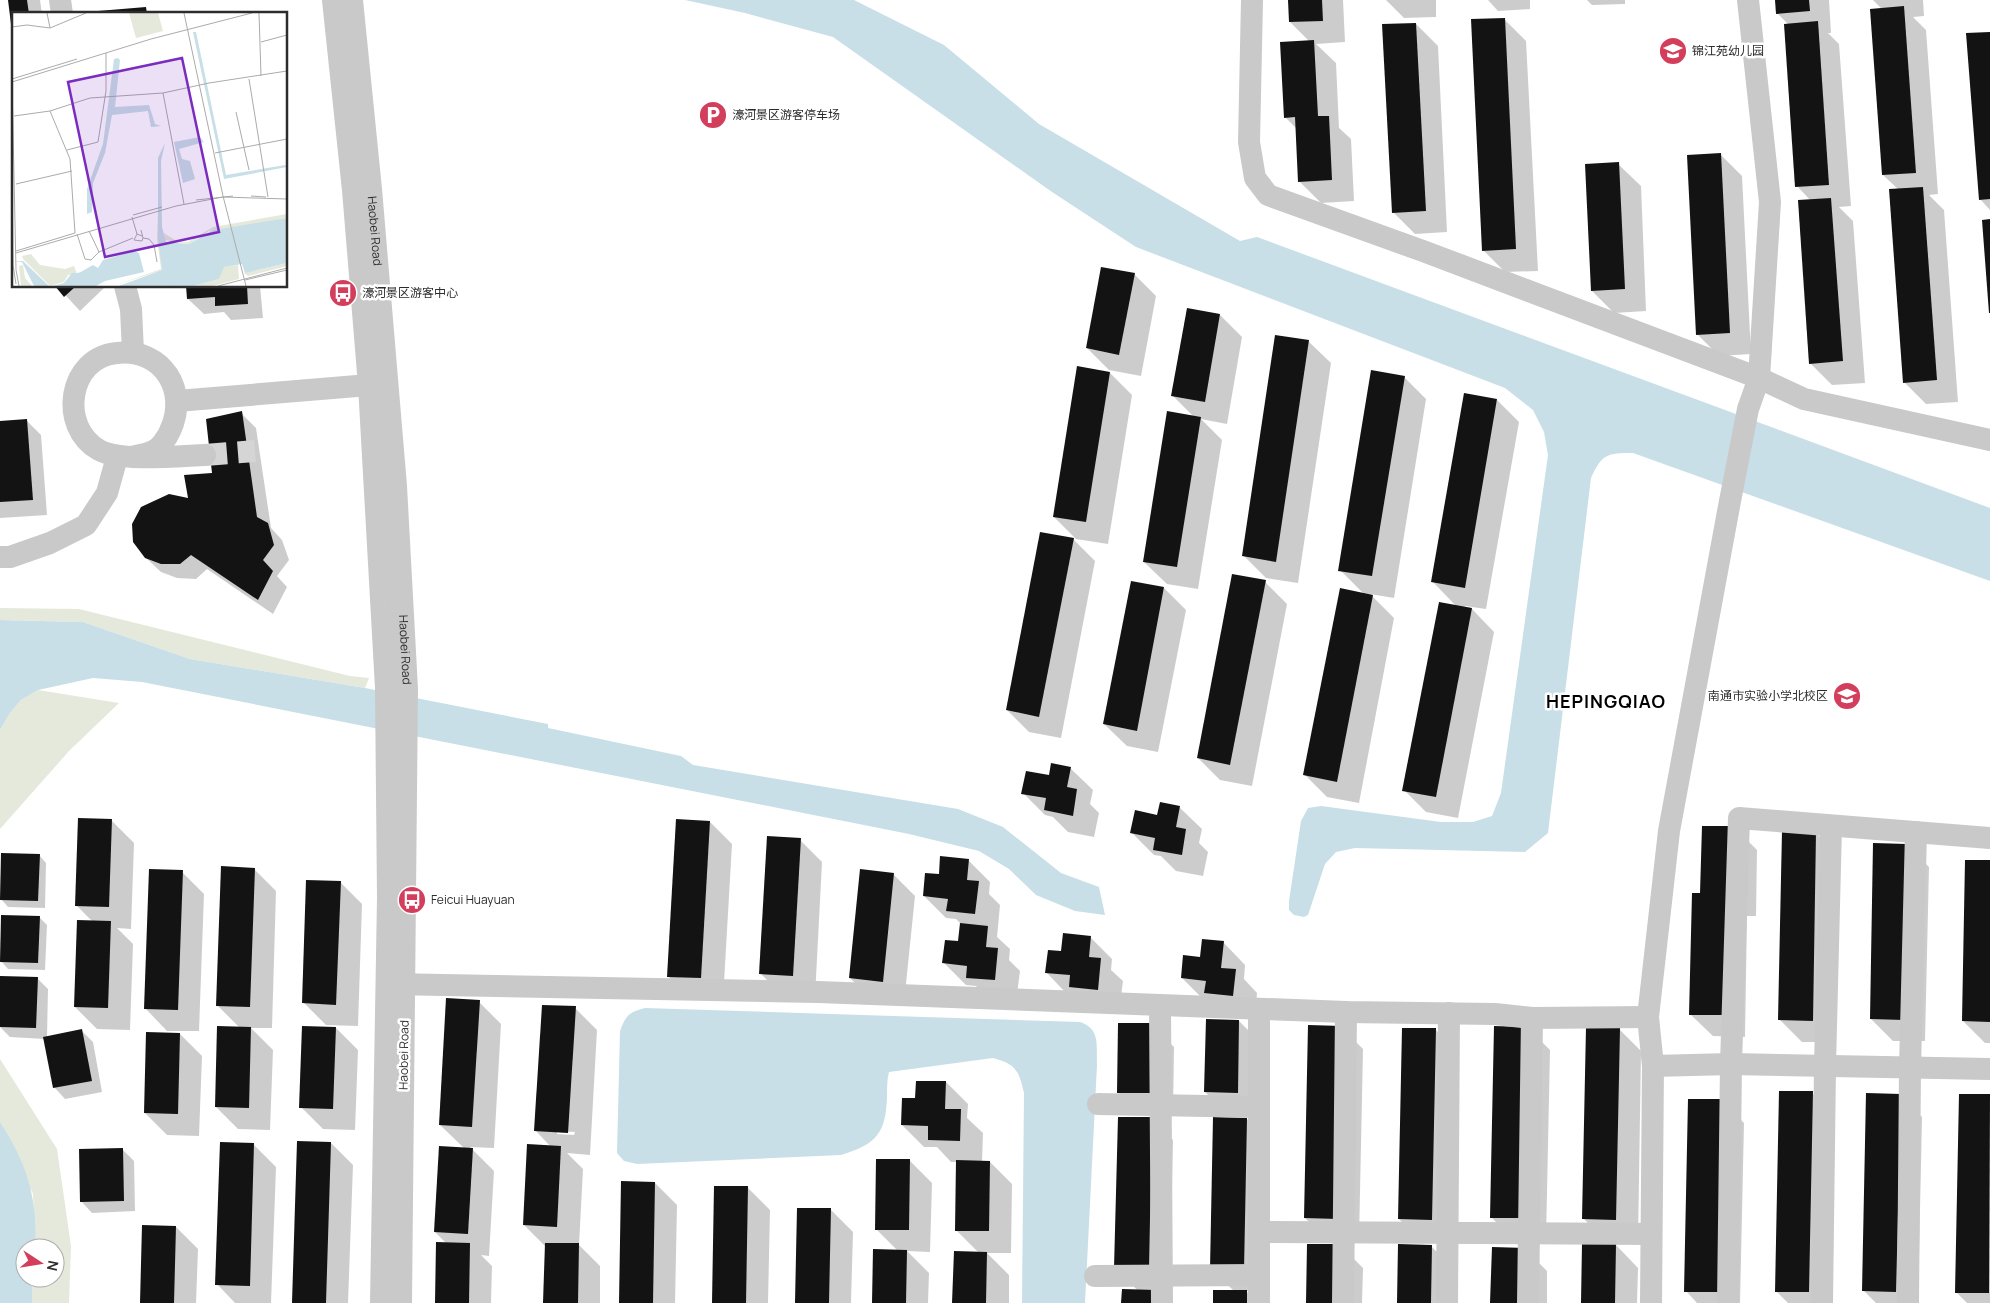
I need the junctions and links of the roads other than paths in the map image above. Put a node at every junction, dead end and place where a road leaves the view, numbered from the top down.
1 (332, 0) edge
2 (352, 0) edge
3 (1252, 0) edge
4 (1748, 0) edge
5 (127, 288) edge
6 (133, 352) junction
7 (1759, 378) junction
8 (369, 385) junction
9 (177, 401) junction
10 (1990, 440) edge
11 (205, 455) tunnel mouth
12 (126, 457) junction
13 (0, 557) edge
14 (397, 688) junction
15 (1831, 826) junction
16 (1916, 832) junction
17 (1990, 838) edge
18 (395, 984) junction
19 (1160, 1006) junction
20 (1259, 1009) junction
21 (1346, 1012) junction
22 (1449, 1013) junction
23 (1648, 1017) junction
24 (1532, 1018) junction
25 (1731, 1064) junction
26 (1653, 1066) junction
27 (1825, 1066) junction
28 (1910, 1068) junction
29 (1990, 1069) edge
30 (1098, 1104) dead end
31 (1161, 1106) junction
32 (1259, 1107) junction
33 (1259, 1232) junction
34 (1344, 1233) junction
35 (1448, 1234) junction
36 (1529, 1234) junction
37 (1650, 1234) junction
38 (1259, 1275) junction
39 (1095, 1276) dead end
40 (1162, 1276) junction
41 (381, 1303) edge
42 (401, 1303) edge
43 (1162, 1303) edge
44 (1259, 1303) edge
45 (1343, 1303) edge
46 (1447, 1303) edge
47 (1528, 1303) edge
48 (1651, 1303) edge
49 (1728, 1303) edge
50 (1822, 1303) edge
51 (1908, 1303) edge

1 - 8 street, Haobei Road
2 - 14 street, Haobei Road
3 - 7 street
4 - 7 street
5 - 6 street
6 - 9 street
6 - 12 street
7 - 10 street
7 - 23 street
8 - 9 street
8 - 14 street, Haobei Road
9 - 12 street
11 - 12 street
12 - 13 street
14 - 18 street, Haobei Road
15 - 16 street
15 - 25 street
15 - 27 street
16 - 17 street
16 - 28 street
18 - 19 street
18 - 41 street, Haobei Road
18 - 42 street, Haobei Road
19 - 20 street
19 - 31 street
20 - 21 street
20 - 32 street
21 - 22 street
21 - 34 street
22 - 24 street
22 - 35 street
23 - 24 street
23 - 26 street
24 - 36 street
25 - 26 street
25 - 27 street
25 - 49 street
26 - 37 street
27 - 28 street
27 - 50 street
28 - 29 street
28 - 51 street
30 - 31 street
31 - 32 street
31 - 40 street
32 - 33 street
33 - 34 street
33 - 38 street
34 - 35 street
34 - 45 street
35 - 36 street
35 - 46 street
36 - 37 street
36 - 47 street
37 - 48 street
38 - 40 street
38 - 44 street
39 - 40 street
40 - 43 street

